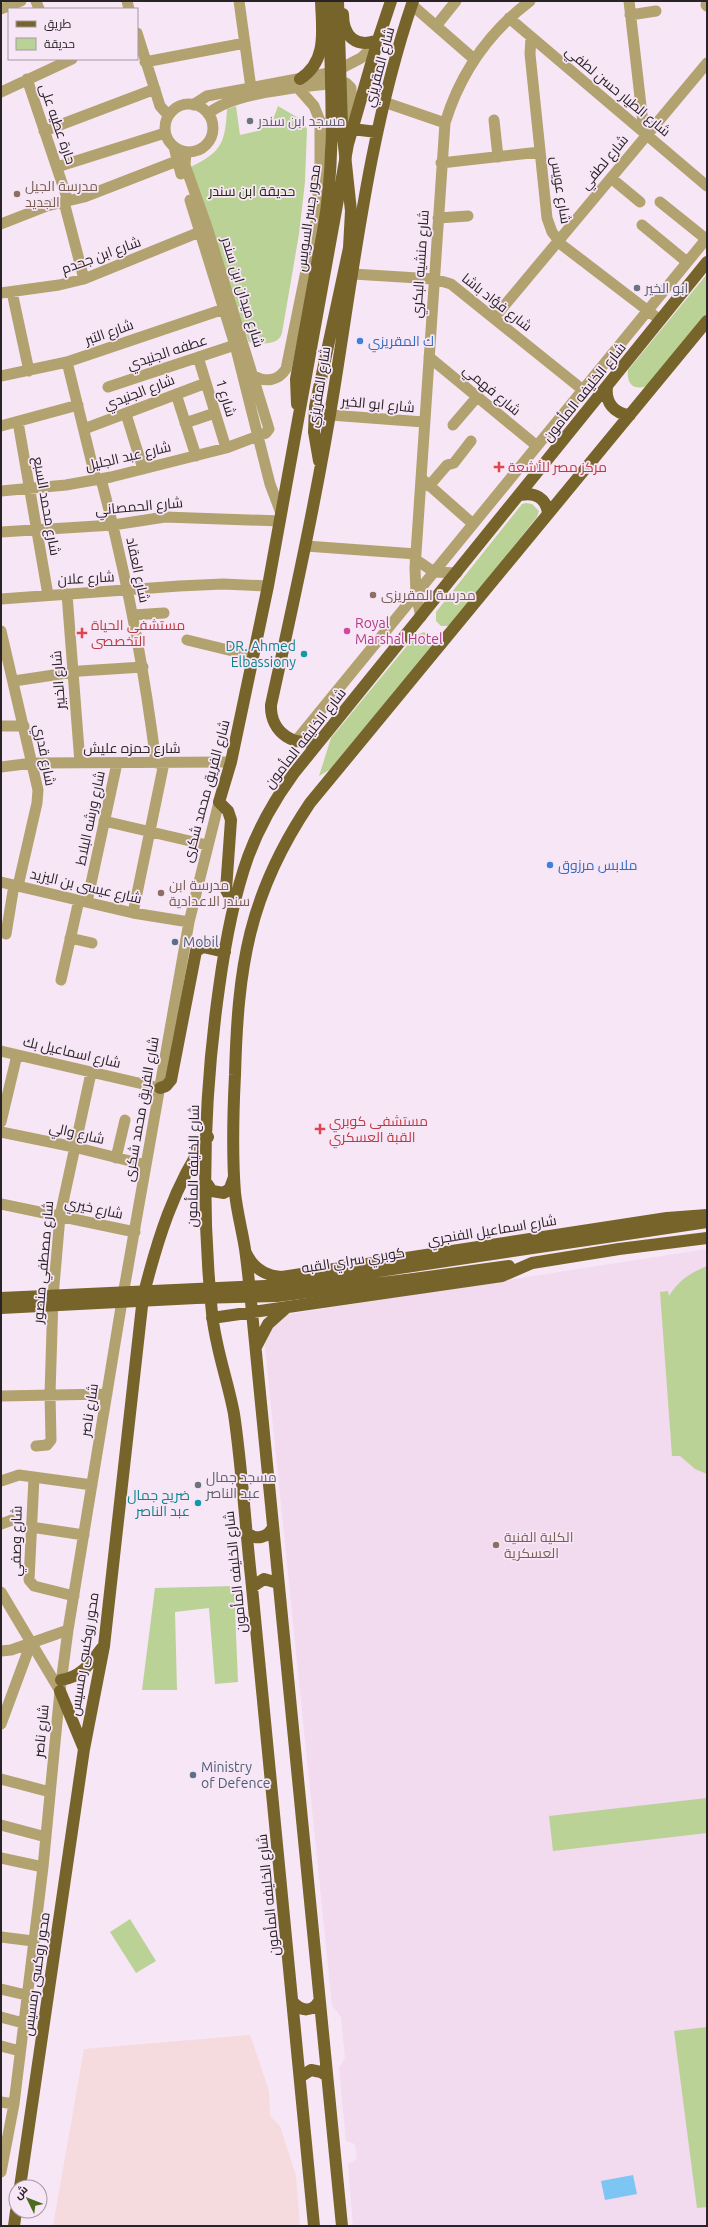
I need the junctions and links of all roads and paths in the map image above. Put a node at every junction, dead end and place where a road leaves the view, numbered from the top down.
1 (21, 1) edge
2 (239, 1) edge
3 (321, 1) edge
4 (329, 1) edge
5 (338, 1) edge
6 (342, 1) edge
7 (392, 1) edge
8 (456, 1) edge
9 (530, 1) edge
10 (629, 1) edge
11 (413, 3) edge
12 (1, 9) edge
13 (656, 11) dead end
14 (630, 14) junction
15 (509, 18) junction
16 (436, 26) junction
17 (344, 29) junction
18 (530, 37) junction
19 (138, 38) edge
20 (322, 39) junction
21 (378, 41) junction
22 (245, 43) junction
23 (474, 59) junction
24 (60, 62) edge
25 (145, 62) junction
26 (707, 63) edge
27 (343, 69) junction
28 (27, 80) junction
29 (346, 83) junction
30 (300, 84) junction
31 (251, 88) junction
32 (155, 89) junction
33 (1, 92) edge
34 (384, 102) junction
35 (193, 104) junction
36 (208, 114) junction
37 (168, 115) junction
38 (494, 120) dead end
39 (445, 123) junction
40 (352, 129) junction
41 (44, 130) junction
42 (377, 132) junction
43 (165, 133) junction
44 (645, 134) junction
45 (174, 147) junction
46 (186, 152) junction
47 (540, 152) junction
48 (498, 157) junction
49 (177, 161) junction
50 (441, 163) junction
51 (57, 167) junction
52 (611, 178) junction
53 (707, 186) edge
54 (66, 202) junction
55 (640, 202) dead end
56 (660, 202) dead end
57 (468, 216) dead end
58 (438, 218) junction
59 (1, 224) edge
60 (642, 226) dead end
61 (204, 231) junction
62 (707, 239) edge
63 (558, 241) junction
64 (687, 262) junction
65 (707, 262) edge
66 (352, 274) junction
67 (434, 278) junction
68 (84, 279) junction
69 (4, 292) edge
70 (224, 309) junction
71 (648, 311) junction
72 (494, 318) junction
73 (660, 320) junction
74 (707, 321) edge
75 (235, 345) junction
76 (428, 356) junction
77 (198, 357) junction
78 (67, 362) junction
79 (29, 371) junction
80 (253, 375) junction
81 (1, 376) edge
82 (206, 383) junction
83 (108, 387) dead end
84 (607, 387) junction
85 (583, 390) junction
86 (176, 394) junction
87 (477, 397) junction
88 (78, 405) junction
89 (215, 413) junction
90 (299, 413) junction
91 (126, 414) junction
92 (330, 415) junction
93 (630, 415) junction
94 (18, 422) junction
95 (424, 422) junction
96 (185, 423) junction
97 (453, 425) dead end
98 (1, 426) edge
99 (84, 429) junction
100 (259, 436) junction
101 (471, 441) dead end
102 (537, 446) junction
103 (226, 448) junction
104 (196, 456) junction
105 (321, 466) junction
106 (143, 470) junction
107 (421, 478) junction
108 (98, 479) junction
109 (429, 486) junction
110 (29, 488) junction
111 (1, 491) edge
112 (520, 495) junction
113 (548, 513) junction
114 (280, 517) junction
115 (113, 524) junction
116 (473, 524) junction
117 (36, 529) junction
118 (1, 532) edge
119 (306, 546) junction
120 (415, 556) junction
121 (434, 572) junction
122 (457, 573) junction
123 (268, 586) junction
124 (127, 591) junction
125 (67, 594) junction
126 (416, 594) junction
127 (48, 595) junction
128 (1, 599) edge
129 (164, 613) dead end
130 (133, 615) junction
131 (421, 617) junction
132 (1, 631) edge
133 (187, 640) dead end
134 (253, 656) junction
135 (5, 665) edge
136 (144, 667) junction
137 (73, 672) junction
138 (14, 681) junction
139 (1, 726) edge
140 (24, 726) junction
141 (322, 738) junction
142 (295, 742) junction
143 (231, 762) junction
144 (33, 763) junction
145 (80, 763) junction
146 (117, 763) junction
147 (160, 763) junction
148 (1, 767) edge
149 (219, 802) junction
150 (104, 821) junction
151 (150, 832) junction
152 (206, 845) junction
153 (1, 882) edge
154 (16, 885) junction
155 (83, 901) junction
156 (234, 904) junction
157 (133, 913) junction
158 (189, 922) junction
159 (6, 934) dead end
160 (70, 938) junction
161 (92, 943) dead end
162 (225, 952) junction
163 (61, 980) dead end
164 (1, 1051) edge
165 (17, 1055) junction
166 (91, 1073) junction
167 (160, 1088) junction
168 (125, 1120) dead end
169 (1, 1122) edge
170 (1, 1132) edge
171 (208, 1136) junction
172 (74, 1147) junction
173 (116, 1158) junction
174 (146, 1165) junction
175 (234, 1177) junction
176 (206, 1182) junction
177 (1, 1204) edge
178 (707, 1215) edge
179 (60, 1216) junction
180 (707, 1222) edge
181 (134, 1232) junction
182 (707, 1238) edge
183 (459, 1250) junction
184 (245, 1251) junction
185 (532, 1263) junction
186 (461, 1273) junction
187 (302, 1275) junction
188 (123, 1295) junction
189 (53, 1297) junction
190 (1, 1298) edge
191 (307, 1303) junction
192 (288, 1306) junction
193 (1, 1308) edge
194 (252, 1312) junction
195 (212, 1318) junction
196 (256, 1348) junction
197 (50, 1394) junction
198 (107, 1394) junction
199 (1, 1396) edge
200 (36, 1446) dead end
201 (34, 1477) junction
202 (1, 1481) edge
203 (92, 1485) junction
204 (12, 1520) dead end
205 (1, 1524) edge
206 (31, 1527) junction
207 (273, 1527) junction
208 (246, 1532) junction
209 (84, 1535) junction
210 (278, 1583) junction
211 (252, 1587) junction
212 (1, 1592) edge
213 (74, 1596) junction
214 (68, 1630) junction
215 (31, 1643) junction
216 (104, 1646) junction
217 (1, 1651) edge
218 (61, 1686) junction
219 (1, 1724) edge
220 (84, 1749) junction
221 (1, 1779) edge
222 (50, 1792) junction
223 (1, 1825) edge
224 (46, 1837) junction
225 (1, 1858) edge
226 (43, 1866) junction
227 (1, 1937) edge
228 (33, 1941) junction
229 (1, 1989) edge
230 (26, 1995) junction
231 (319, 2001) junction
232 (293, 2002) junction
233 (1, 2017) edge
234 (23, 2023) junction
235 (1, 2046) edge
236 (20, 2051) junction
237 (326, 2076) junction
238 (300, 2077) junction
239 (1, 2102) edge
240 (14, 2104) junction
241 (1, 2172) edge
242 (21, 2179) edge
243 (314, 2226) edge
244 (342, 2226) edge

1 - 12 street
2 - 22 street
3 - 20 main road
4 - 90 main road, محور جسر السويس, bridge
5 - 105 main road, bridge
6 - 17 main road
7 - 21 main road, شارع المقريزي
8 - 16 street
9 - 15 street, شارع منشيه البكري
10 - 14 street
11 - 16 street
11 - 34 main road, شارع المقريزي
13 - 14 street
14 - 44 street
15 - 18 street, شارع الطيار حسن لطفي
15 - 23 street, شارع منشيه البكري
16 - 23 street
17 - 20 main road
17 - 21 main road
18 - 44 street, شارع الطيار حسن لطفي
18 - 47 street, شارع عويس
19 - 25 street
20 - 30 main road
21 - 27 street
21 - 40 main road, شارع المقريزي
22 - 25 street
22 - 31 street
23 - 39 street, شارع منشيه البكري
24 - 28 street
25 - 32 street
26 - 44 street, شارع لطفي
27 - 29 street
27 - 30 street
28 - 33 street
28 - 41 street, حارة عطيه على
29 - 30 street
29 - 40 street
30 - 31 street
30 - 36 street
30 - 80 street
31 - 35 street
32 - 37 street
32 - 41 street
34 - 39 street
34 - 42 main road, شارع المقريزي
35 - 36 street
35 - 37 street
36 - 46 street
37 - 43 street
38 - 48 street
39 - 50 street, شارع منشيه البكري
40 - 42 main road
40 - 90 main road, شارع المقريزي
41 - 51 street, حارة عطيه على
42 - 66 main road, شارع المقريزي
43 - 45 street
43 - 51 street
44 - 52 street, شارع لطفي
44 - 53 street, شارع الطيار حسن لطفي
45 - 46 street
45 - 49 street, شارع ميدان ابن سندر
46 - 61 street, شارع ميدان ابن سندر
47 - 48 street
47 - 63 street, شارع عويس
48 - 50 street
49 - 54 street
49 - 61 street, شارع ميدان ابن سندر
50 - 58 street, شارع منشيه البكري
51 - 54 street, حارة عطيه على
52 - 55 street
52 - 63 street, شارع لطفي
54 - 59 street
54 - 68 street, حارة عطيه على
56 - 62 street
57 - 58 street
58 - 67 street, شارع منشيه البكري
60 - 64 street
61 - 68 street, شارع ابن جحدم
61 - 70 street, شارع ميدان ابن سندر
61 - 80 street, شارع ميدان ابن سندر
62 - 64 street
63 - 71 street, شارع عويس
63 - 72 street, شارع لطفي
64 - 71 street
65 - 73 main road, شارع الخليفه المأمون
66 - 67 street, شارع فؤاد باشا
66 - 92 main road, شارع المقريزي
67 - 72 street, شارع فؤاد باشا
67 - 76 street, شارع منشيه البكري
68 - 69 street, شارع ابن جحدم
69 - 79 street
70 - 75 street, شارع ميدان ابن سندر
70 - 78 street, شارع التبر
71 - 73 street, شارع عويس
71 - 85 street
72 - 85 street, شارع فؤاد باشا
73 - 84 main road, شارع الخليفه المأمون
74 - 93 main road
75 - 77 street, عطفه الجنيدي
75 - 100 street, شارع ميدان ابن سندر
76 - 87 street, شارع فهمي
76 - 95 street, شارع منشيه البكري
77 - 82 street, شارع 1
77 - 83 street, عطفه الجنيدي
78 - 79 street, شارع التبر
78 - 88 street, شارع العقاد
79 - 81 street, شارع التبر
80 - 100 street, شارع ميدان ابن سندر
82 - 86 street, شارع الجنيدي
82 - 89 street, شارع 1
84 - 93 main road
84 - 112 main road, شارع الخليفه المأمون
85 - 102 street
86 - 91 street, شارع الجنيدي
86 - 96 street
87 - 97 street
87 - 102 street, شارع فهمي
88 - 94 street
88 - 99 street, شارع العقاد
89 - 96 street
89 - 103 street, شارع 1
90 - 114 main road, شارع الفريق محمد شكرى
91 - 99 street, شارع الجنيدي
91 - 106 street
92 - 95 street, شارع ابو الخير
92 - 105 main road, شارع المقريزي
93 - 113 main road
94 - 98 street
94 - 110 street, شارع محمد السبع
95 - 107 street, شارع منشيه البكري
96 - 104 street
99 - 108 street, شارع العقاد
100 - 103 street, شارع عبد الجليل
100 - 114 street, شارع ميدان ابن سندر
101 - 109 street
102 - 116 street
103 - 104 street, شارع عبد الجليل
104 - 106 street, شارع عبد الجليل
105 - 119 main road, شارع المقريزي
106 - 108 street, شارع عبد الجليل
107 - 109 street
107 - 120 street, شارع منشيه البكري
108 - 110 street, شارع عبد الجليل
108 - 115 street, شارع العقاد
109 - 116 street
110 - 111 street, شارع عبد الجليل
110 - 117 street, شارع محمد السبع
112 - 113 main road
112 - 122 main road, شارع الخليفه المأمون
113 - 175 main road
114 - 115 street, شارع الحمصاني
114 - 123 main road, شارع الفريق محمد شكرى
115 - 117 street, شارع الحمصاني
115 - 124 street, شارع العقاد
116 - 121 street
117 - 118 street, شارع الحمصاني
117 - 127 street, شارع محمد السبع
119 - 120 street
119 - 142 main road, شارع المقريزي
120 - 121 street
120 - 126 street, شارع منشيه البكري
121 - 122 street
121 - 126 street
122 - 131 main road, شارع الخليفه المأمون
123 - 124 street, شارع علان
123 - 134 main road, شارع الفريق محمد شكرى
124 - 125 street, شارع علان
124 - 130 street, شارع العقاد
125 - 127 street, شارع علان
125 - 137 street, شارع الخبير
126 - 131 street, شارع منشيه البكري
126 - 142 street
127 - 128 street, شارع علان
129 - 130 street
130 - 136 street, شارع العقاد
131 - 141 main road, شارع الخليفه المأمون
132 - 135 street, شارع قدري
133 - 134 street
134 - 143 main road, شارع الفريق محمد شكرى
135 - 138 street, شارع قدري
136 - 137 street
136 - 147 street, شارع العقاد
137 - 138 street
137 - 145 street, شارع الخبير
138 - 140 street, شارع قدري
139 - 140 street
140 - 144 street, شارع قدري
141 - 142 main road
141 - 156 main road, شارع الخليفه المأمون
143 - 147 street, شارع حمزه عليش
143 - 149 main road, شارع الفريق محمد شكرى
144 - 145 street, شارع حمزه عليش
144 - 148 street, شارع حمزه عليش
144 - 154 street, شارع قدري
145 - 146 street, شارع حمزه عليش
146 - 147 street, شارع حمزه عليش
146 - 150 street, شارع ورشه البلاط
147 - 151 street, شارع العقاد
149 - 152 street, شارع الفريق محمد شكرى
149 - 156 main road
150 - 151 street
150 - 155 street, شارع ورشه البلاط
151 - 152 street
151 - 157 street, شارع العقاد
152 - 158 street, شارع الفريق محمد شكرى
153 - 154 street, شارع عيسى بن اليزيد
154 - 155 street, شارع عيسى بن اليزيد
154 - 159 street, شارع قدري
155 - 157 street, شارع عيسى بن اليزيد
155 - 160 street, شارع ورشه البلاط
156 - 162 main road, شارع الخليفه المأمون
157 - 158 street, شارع عيسى بن اليزيد
158 - 167 street, شارع الفريق محمد شكرى
160 - 161 street
160 - 163 street, شارع ورشه البلاط
162 - 167 main road
162 - 171 main road, شارع الخليفه المأمون
164 - 165 street, شارع اسماعيل بك
165 - 166 street, شارع اسماعيل بك
165 - 169 street
166 - 167 street, شارع اسماعيل بك
166 - 172 street, شارع مصطفي منصور
167 - 174 street, شارع الفريق محمد شكرى
168 - 173 street
170 - 172 street, شارع والي
171 - 176 main road, شارع الخليفه المأمون
171 - 216 main road, محور روكسى رمسيس
172 - 173 street, شارع والي
172 - 179 street, شارع مصطفي منصور
173 - 174 street, شارع والي
174 - 181 street, شارع الفريق محمد شكرى
175 - 176 main road
175 - 184 main road
176 - 195 main road, شارع الخليفه المأمون
177 - 179 street, شارع خيري
178 - 183 main road, شارع اسماعيل الفنجري
179 - 181 street, شارع خيري
179 - 189 street, شارع مصطفي منصور
180 - 190 main road, كوبري سراي القبه, bridge
181 - 188 street, شارع الفريق محمد شكرى
182 - 185 main road
183 - 186 main road
183 - 187 main road, شارع اسماعيل الفنجري
184 - 187 main road, شارع اسماعيل الفنجري
184 - 194 main road
185 - 186 main road, كوبري سراي القبه
185 - 191 main road
186 - 193 main road, كوبري سراي القبه, bridge
187 - 191 main road
188 - 189 street
188 - 198 street, شارع ناصر
189 - 190 street
189 - 197 street, شارع مصطفي منصور
191 - 192 main road
192 - 194 main road
192 - 196 main road
194 - 195 main road
194 - 196 main road
195 - 208 main road, شارع الخليفه المأمون
196 - 207 main road
197 - 198 street
197 - 199 street
197 - 200 street, شارع مصطفي منصور
198 - 203 street, شارع ناصر
201 - 202 street
201 - 203 street
201 - 206 street, شارع وصفي
203 - 209 street, شارع ناصر
204 - 205 street
206 - 209 street
206 - 213 street, شارع وصفي
207 - 208 main road
207 - 210 main road
208 - 211 main road, شارع الخليفه المأمون
209 - 213 street, شارع ناصر
210 - 211 main road
210 - 231 main road
211 - 232 main road, شارع الخليفه المأمون
212 - 215 street
213 - 214 street, شارع ناصر
214 - 215 street
214 - 218 street, شارع ناصر
215 - 217 street
215 - 218 street
215 - 219 street
216 - 218 main road
216 - 220 main road, محور روكسى رمسيس
218 - 220 main road
218 - 222 street, شارع ناصر
220 - 242 main road, محور روكسى رمسيس
221 - 222 street
222 - 224 street, شارع ناصر
223 - 224 street
224 - 226 street, شارع ناصر
225 - 226 street
226 - 228 street, شارع ناصر
227 - 228 street
228 - 230 street, شارع ناصر
229 - 230 street
230 - 234 street, شارع ناصر
231 - 232 main road
231 - 237 main road
232 - 238 main road, شارع الخليفه المأمون
233 - 234 street
234 - 236 street, شارع ناصر
235 - 236 street
236 - 240 street, شارع ناصر
237 - 238 main road
237 - 244 main road
238 - 243 main road, شارع الخليفه المأمون
239 - 240 street
240 - 241 street, شارع ناصر

